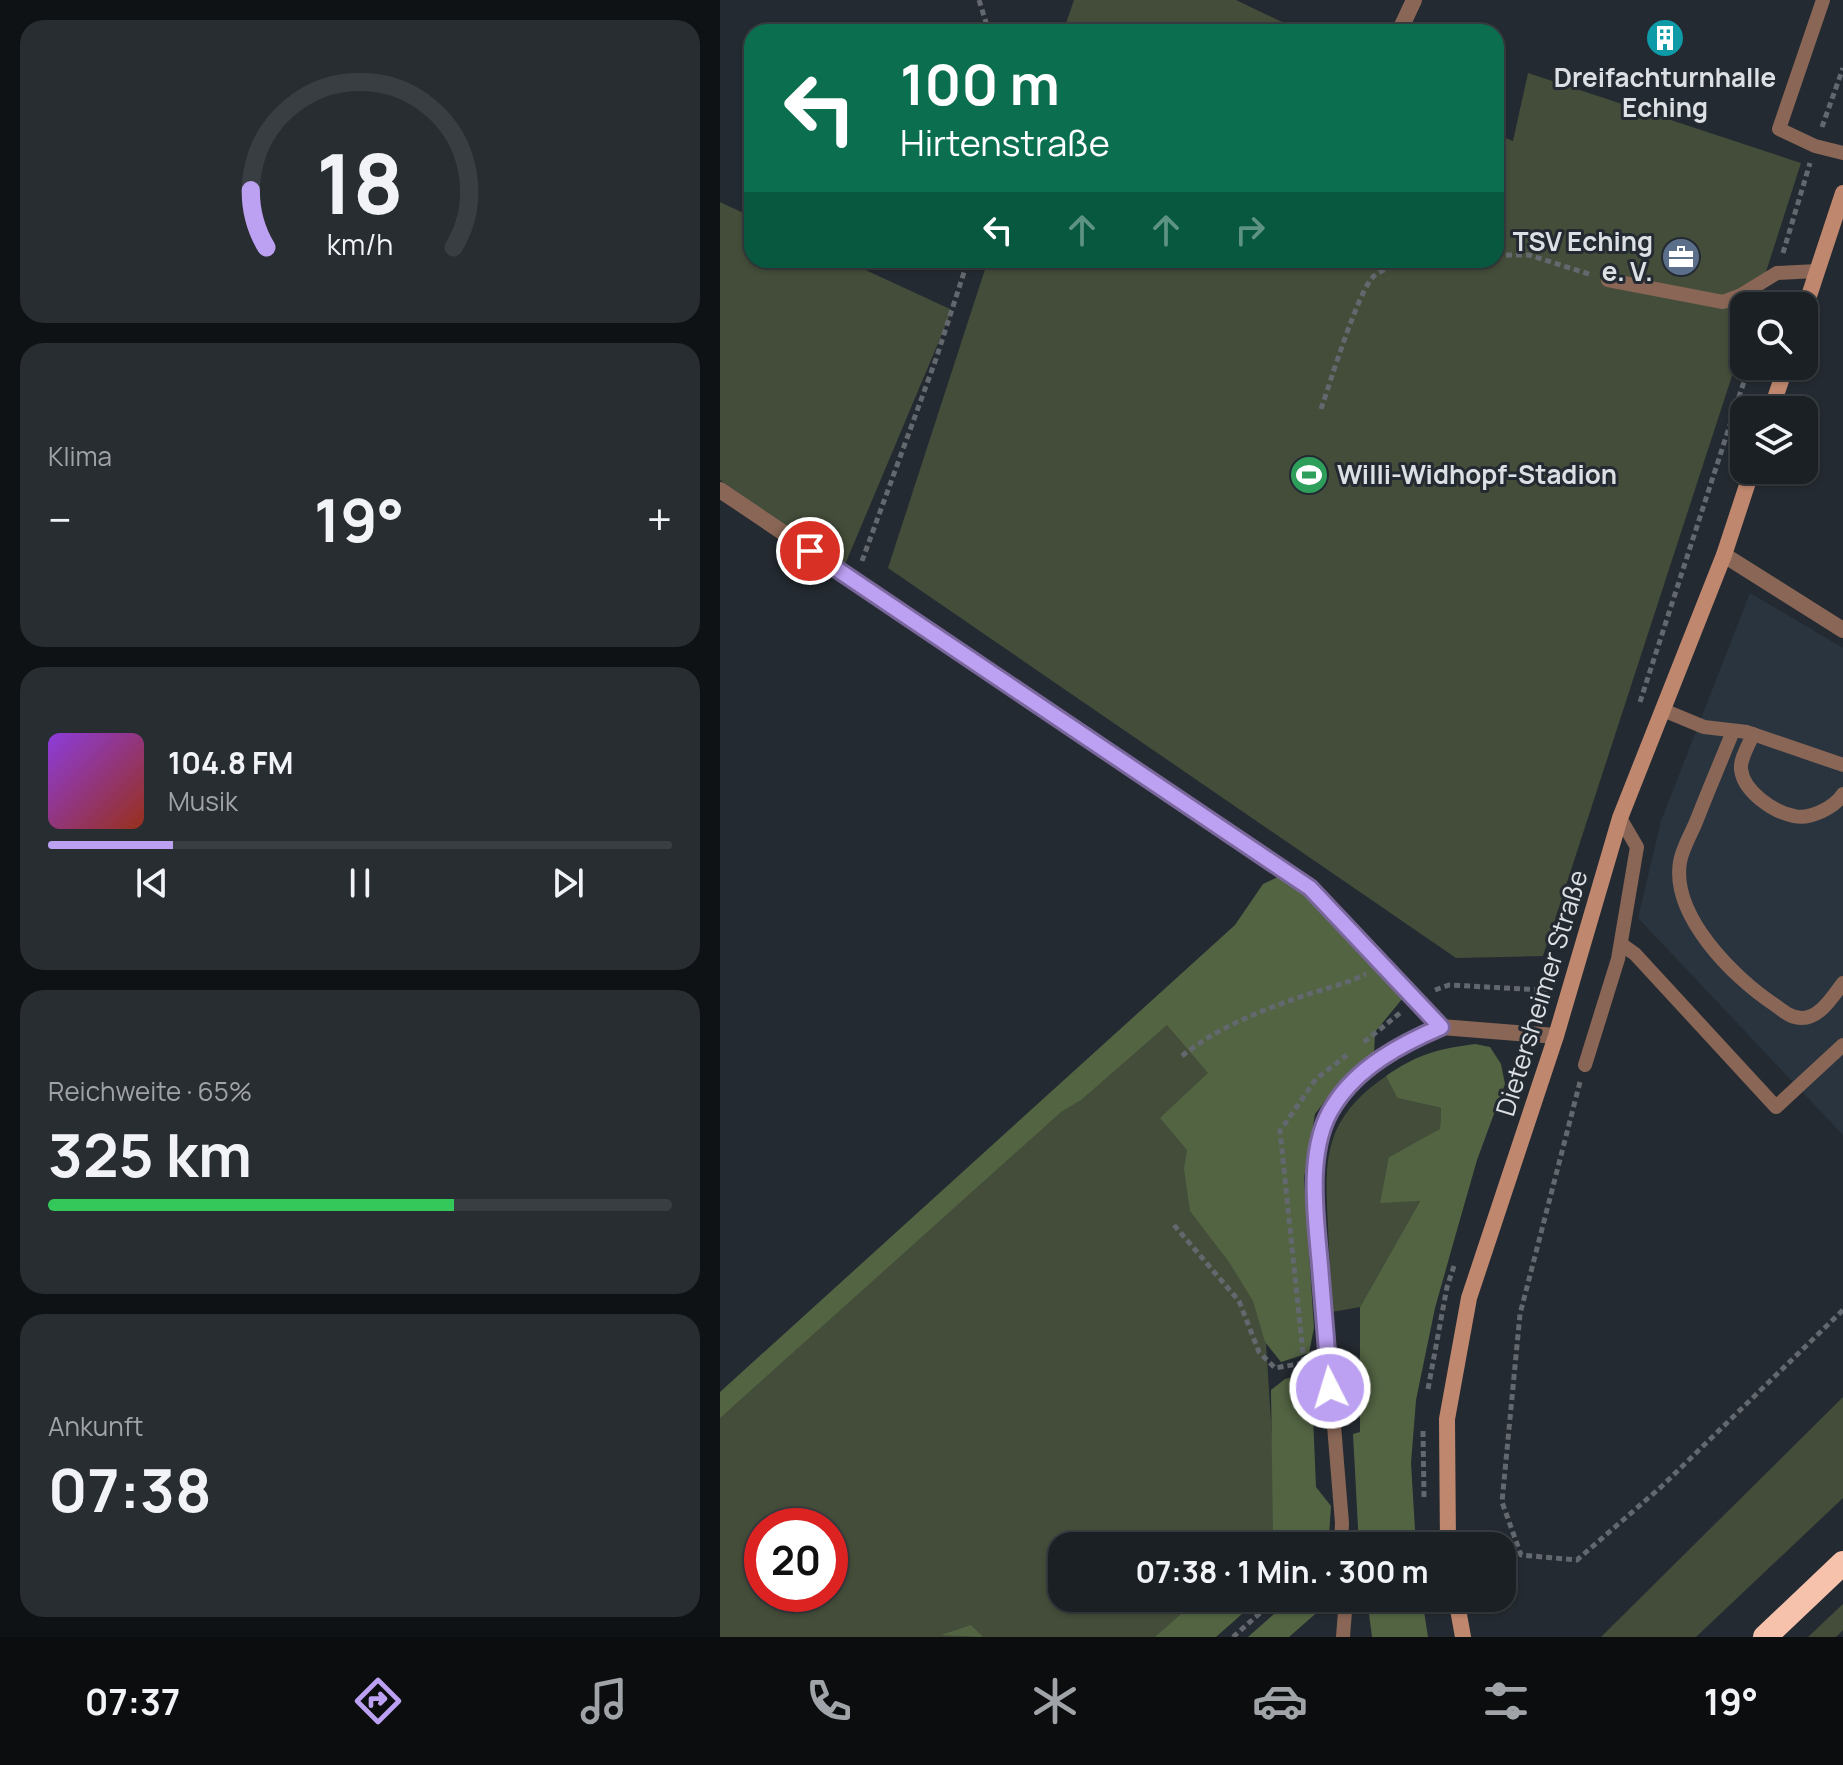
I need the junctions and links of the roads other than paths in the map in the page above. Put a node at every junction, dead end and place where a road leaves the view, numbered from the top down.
1 (1414, 0) edge
2 (1823, 0) edge
3 (1403, 24) edge
4 (1843, 153) edge
5 (1843, 193) edge
6 (1817, 271) junction
7 (1608, 280) road end
8 (1810, 292) edge
9 (1747, 484) edge
10 (720, 490) edge
11 (1724, 555) junction
12 (1843, 630) edge
13 (1663, 710) junction
14 (1733, 731) junction
15 (1753, 734) junction
16 (1843, 765) edge
17 (1843, 794) edge
18 (1620, 818) junction
19 (1621, 944) junction
20 (1843, 983) edge
21 (1441, 1027) junction
22 (1556, 1036) junction
23 (1843, 1045) edge
24 (1585, 1065) road end
25 (1342, 1532) edge
26 (1448, 1532) edge
27 (1843, 1563) edge
28 (1345, 1612) edge
29 (1459, 1612) edge
30 (1343, 1637) edge
31 (1463, 1637) edge
32 (1765, 1637) edge

1 - 3 street
2 - 4 lane
5 - 6 street
6 - 7 lane
6 - 8 street
9 - 11 street, Dietersheimer Straße
10 - 21 street
11 - 12 street
11 - 13 street, Dietersheimer Straße
13 - 14 lane
13 - 18 street, Dietersheimer Straße
14 - 15 lane
14 - 20 lane
15 - 16 lane
15 - 17 lane
18 - 19 lane
18 - 22 street, Dietersheimer Straße
19 - 23 lane
19 - 24 lane
21 - 22 street
21 - 25 lane
22 - 26 street, Dietersheimer Straße
27 - 32 highway
28 - 30 lane
29 - 31 street

